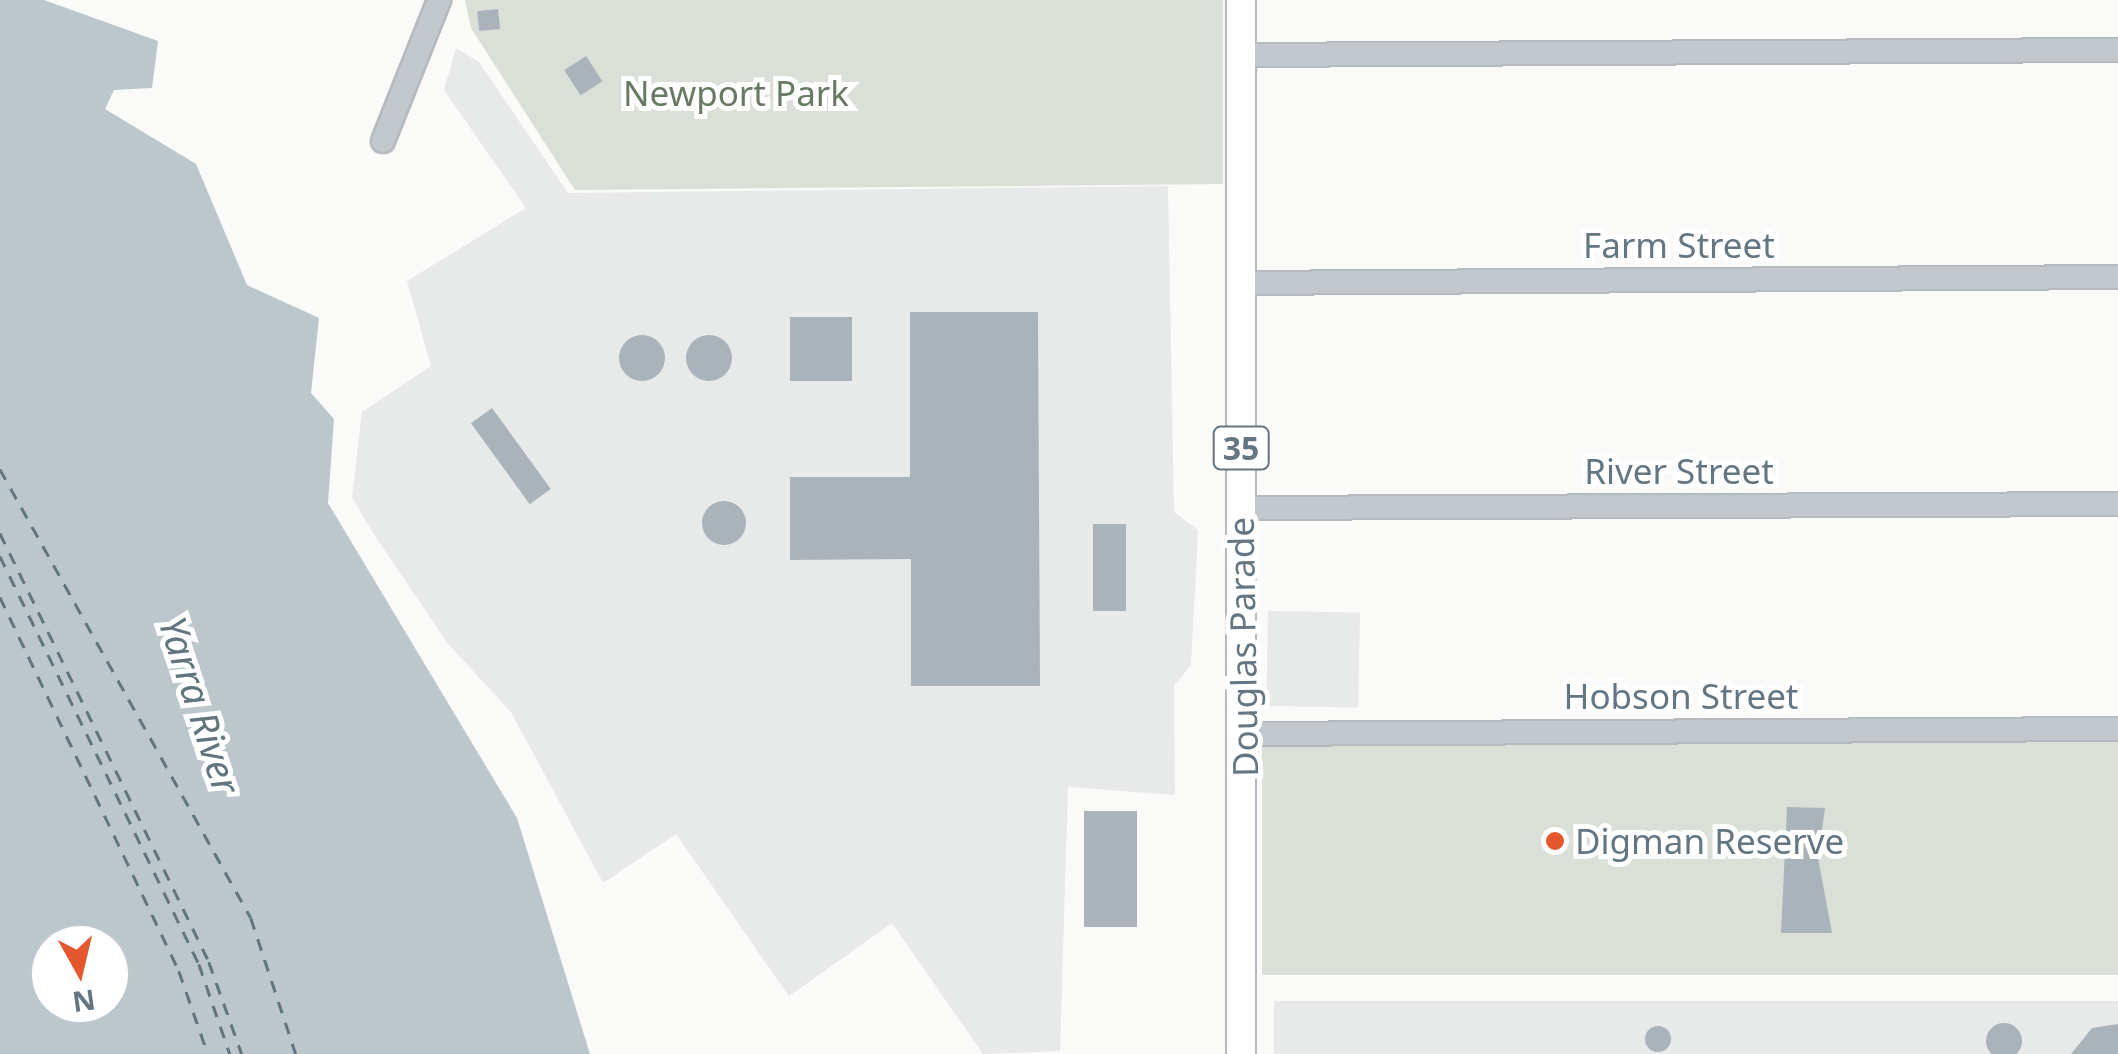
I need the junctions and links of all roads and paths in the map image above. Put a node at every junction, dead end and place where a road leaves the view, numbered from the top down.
1 (439, 0) edge
2 (1242, 0) edge
3 (2118, 50) edge
4 (1242, 55) junction
5 (383, 141) dead end
6 (2118, 278) edge
7 (1240, 283) junction
8 (2118, 504) edge
9 (1241, 508) junction
10 (2118, 729) edge
11 (1244, 734) junction
12 (1241, 1054) edge

1 - 5 street
2 - 4 main road, Douglas Parade / 35
3 - 4 street
4 - 7 main road, Douglas Parade / 35
6 - 7 street, Farm Street
7 - 9 main road, Douglas Parade / 35
8 - 9 street, River Street
9 - 11 main road, Douglas Parade / 35
10 - 11 street, Hobson Street
11 - 12 main road, Douglas Parade / 35

